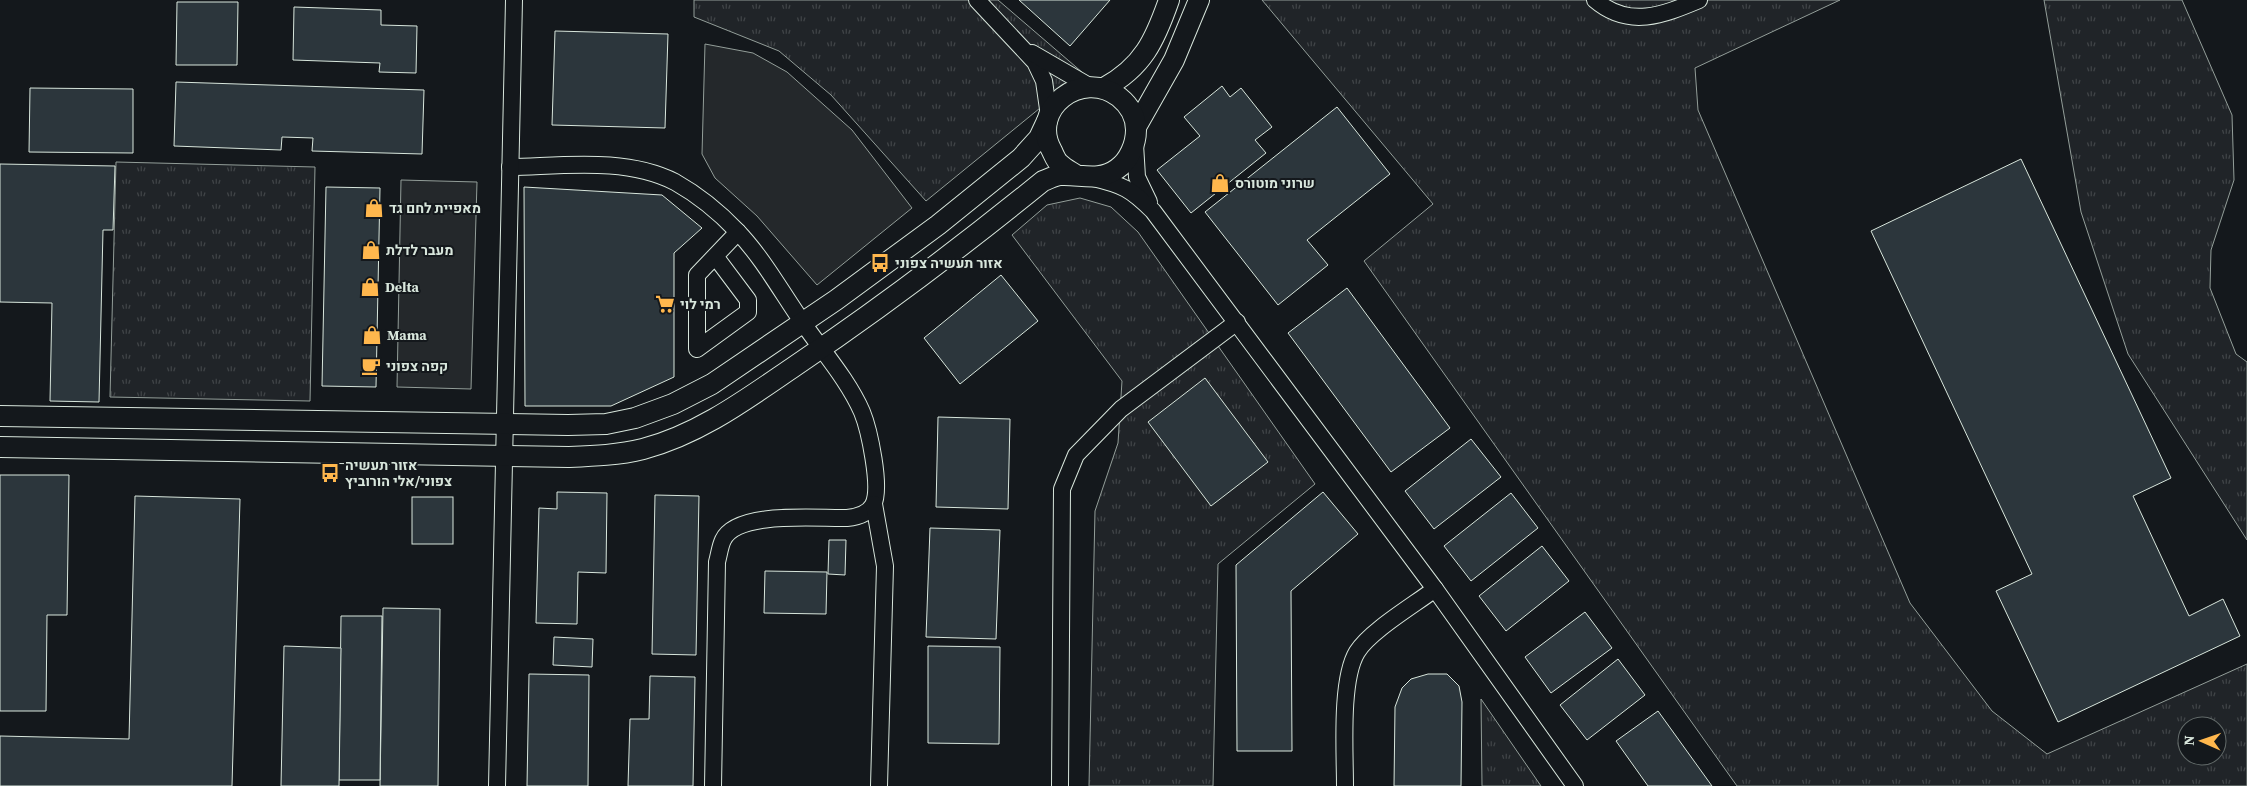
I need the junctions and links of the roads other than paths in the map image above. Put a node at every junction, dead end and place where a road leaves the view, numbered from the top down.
1 (514, 0) edge
2 (978, 0) edge
3 (1169, 0) edge
4 (1199, 0) edge
5 (1595, 0) edge
6 (1699, 0) edge
7 (1024, 48) junction
8 (1097, 87) junction
9 (1048, 119) junction
10 (1136, 135) junction
11 (510, 167) junction
12 (1083, 176) junction
13 (1153, 211) junction
14 (738, 232) junction
15 (715, 256) junction
16 (1236, 322) junction
17 (802, 323) junction
18 (821, 348) junction
19 (0, 416) edge
20 (504, 424) junction
21 (0, 448) edge
22 (504, 456) junction
23 (874, 504) junction
24 (1435, 589) junction
25 (497, 786) edge
26 (713, 786) edge
27 (879, 786) edge
28 (1060, 786) edge
29 (1345, 786) edge
30 (1575, 786) edge

1 - 11 street
2 - 7 street
3 - 8 street
4 - 10 street
5 - 6 street
7 - 8 street
7 - 9 street
8 - 9 street
8 - 10 street
9 - 12 street
9 - 17 street
10 - 12 street
10 - 13 street
11 - 14 street
11 - 20 street
12 - 13 street
12 - 18 street
13 - 16 street
14 - 15 street
14 - 17 street
15 - 15 street
16 - 24 street
16 - 28 street
17 - 18 street
17 - 20 street
18 - 22 street
18 - 23 street
19 - 20 street
20 - 22 street
21 - 22 street
22 - 25 street
23 - 26 street
23 - 27 street
24 - 29 street
24 - 30 street

